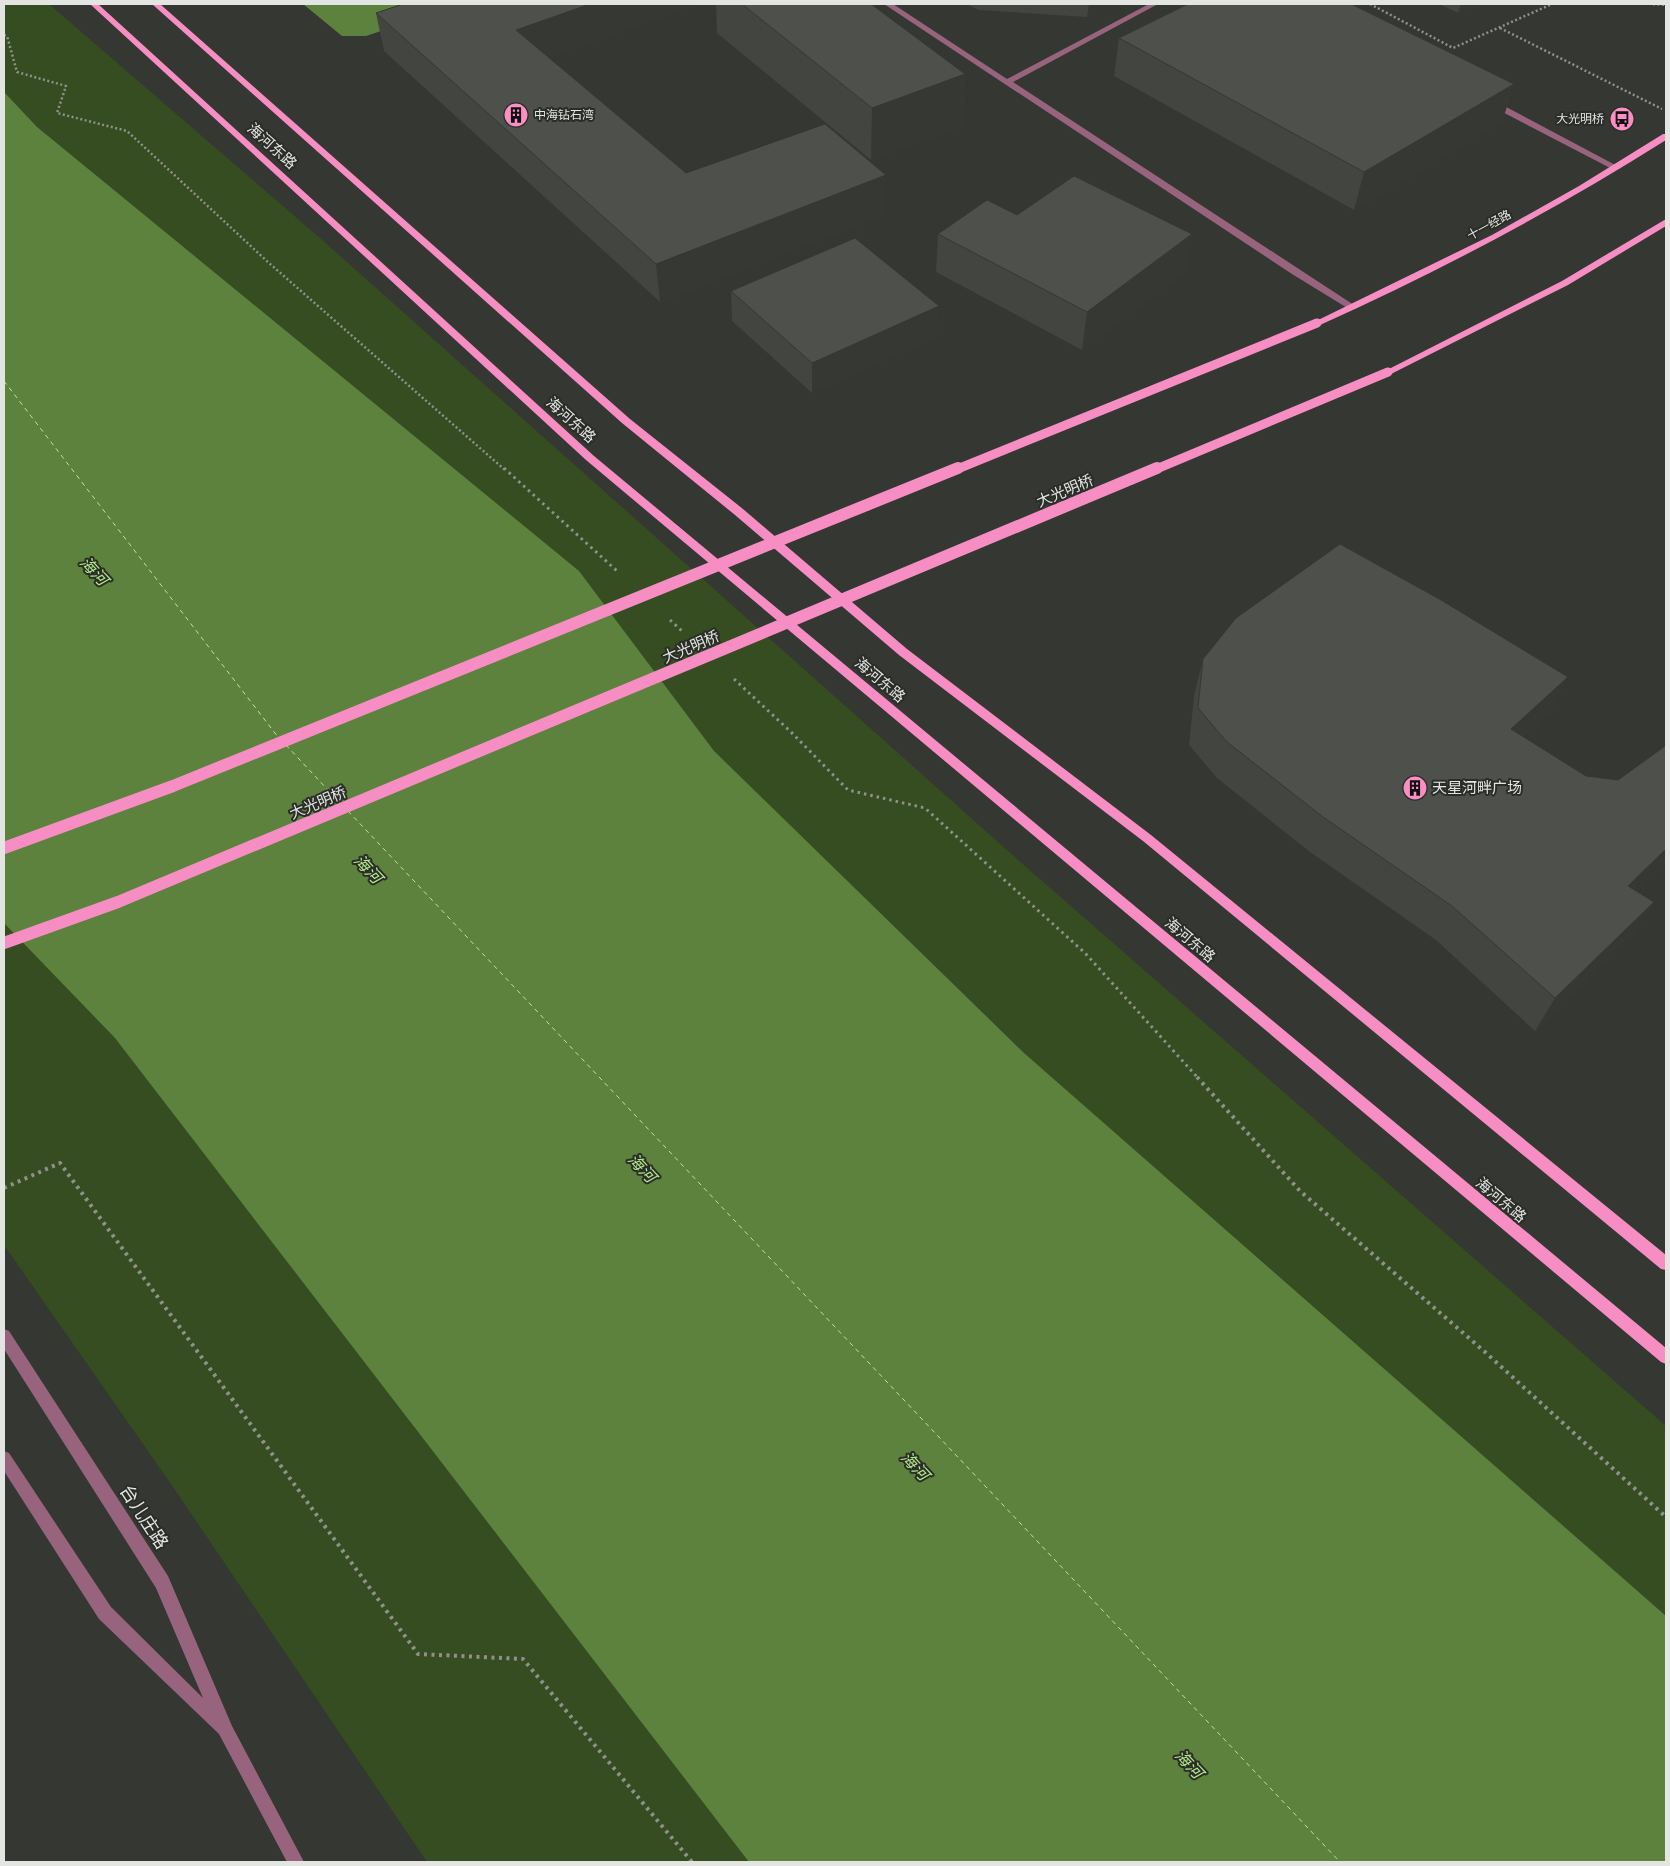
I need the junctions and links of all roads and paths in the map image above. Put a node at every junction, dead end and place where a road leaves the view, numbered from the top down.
1 (94, 4) edge
2 (156, 4) edge
3 (888, 4) edge
4 (1154, 4) edge
5 (1370, 4) edge
6 (1552, 4) edge
7 (1653, 4) edge
8 (1666, 5) edge
9 (1499, 27) junction
10 (4, 35) edge
11 (1007, 82) junction
12 (1486, 100) edge
13 (1666, 111) edge
14 (1666, 136) edge
15 (1617, 168) junction
16 (1666, 222) edge
17 (1352, 307) junction
18 (620, 574) dead end
19 (663, 614) dead end
20 (684, 634) dead end
21 (727, 673) dead end
22 (4, 848) edge
23 (4, 943) edge
24 (4, 1188) edge
25 (1666, 1264) edge
26 (4, 1336) edge
27 (1666, 1357) edge
28 (4, 1458) edge
29 (1666, 1517) edge
30 (226, 1732) junction
31 (296, 1862) edge
32 (692, 1862) edge

1 - 27 main road, 海河东路
2 - 25 main road, 海河东路
3 - 11 street
4 - 11 street
5 - 9 path
6 - 9 path
7 - 8 path
9 - 13 path
10 - 18 path
11 - 17 street
12 - 15 street
14 - 15 main road, 十一经路
15 - 17 main road, 十一经路
16 - 23 main road, 大光明桥, bridge
17 - 22 main road, 十一经路, bridge
19 - 20 path
21 - 29 path
24 - 32 path
26 - 30 street, 台儿庄路
28 - 30 street, 台儿庄路
30 - 31 street, 台儿庄路

